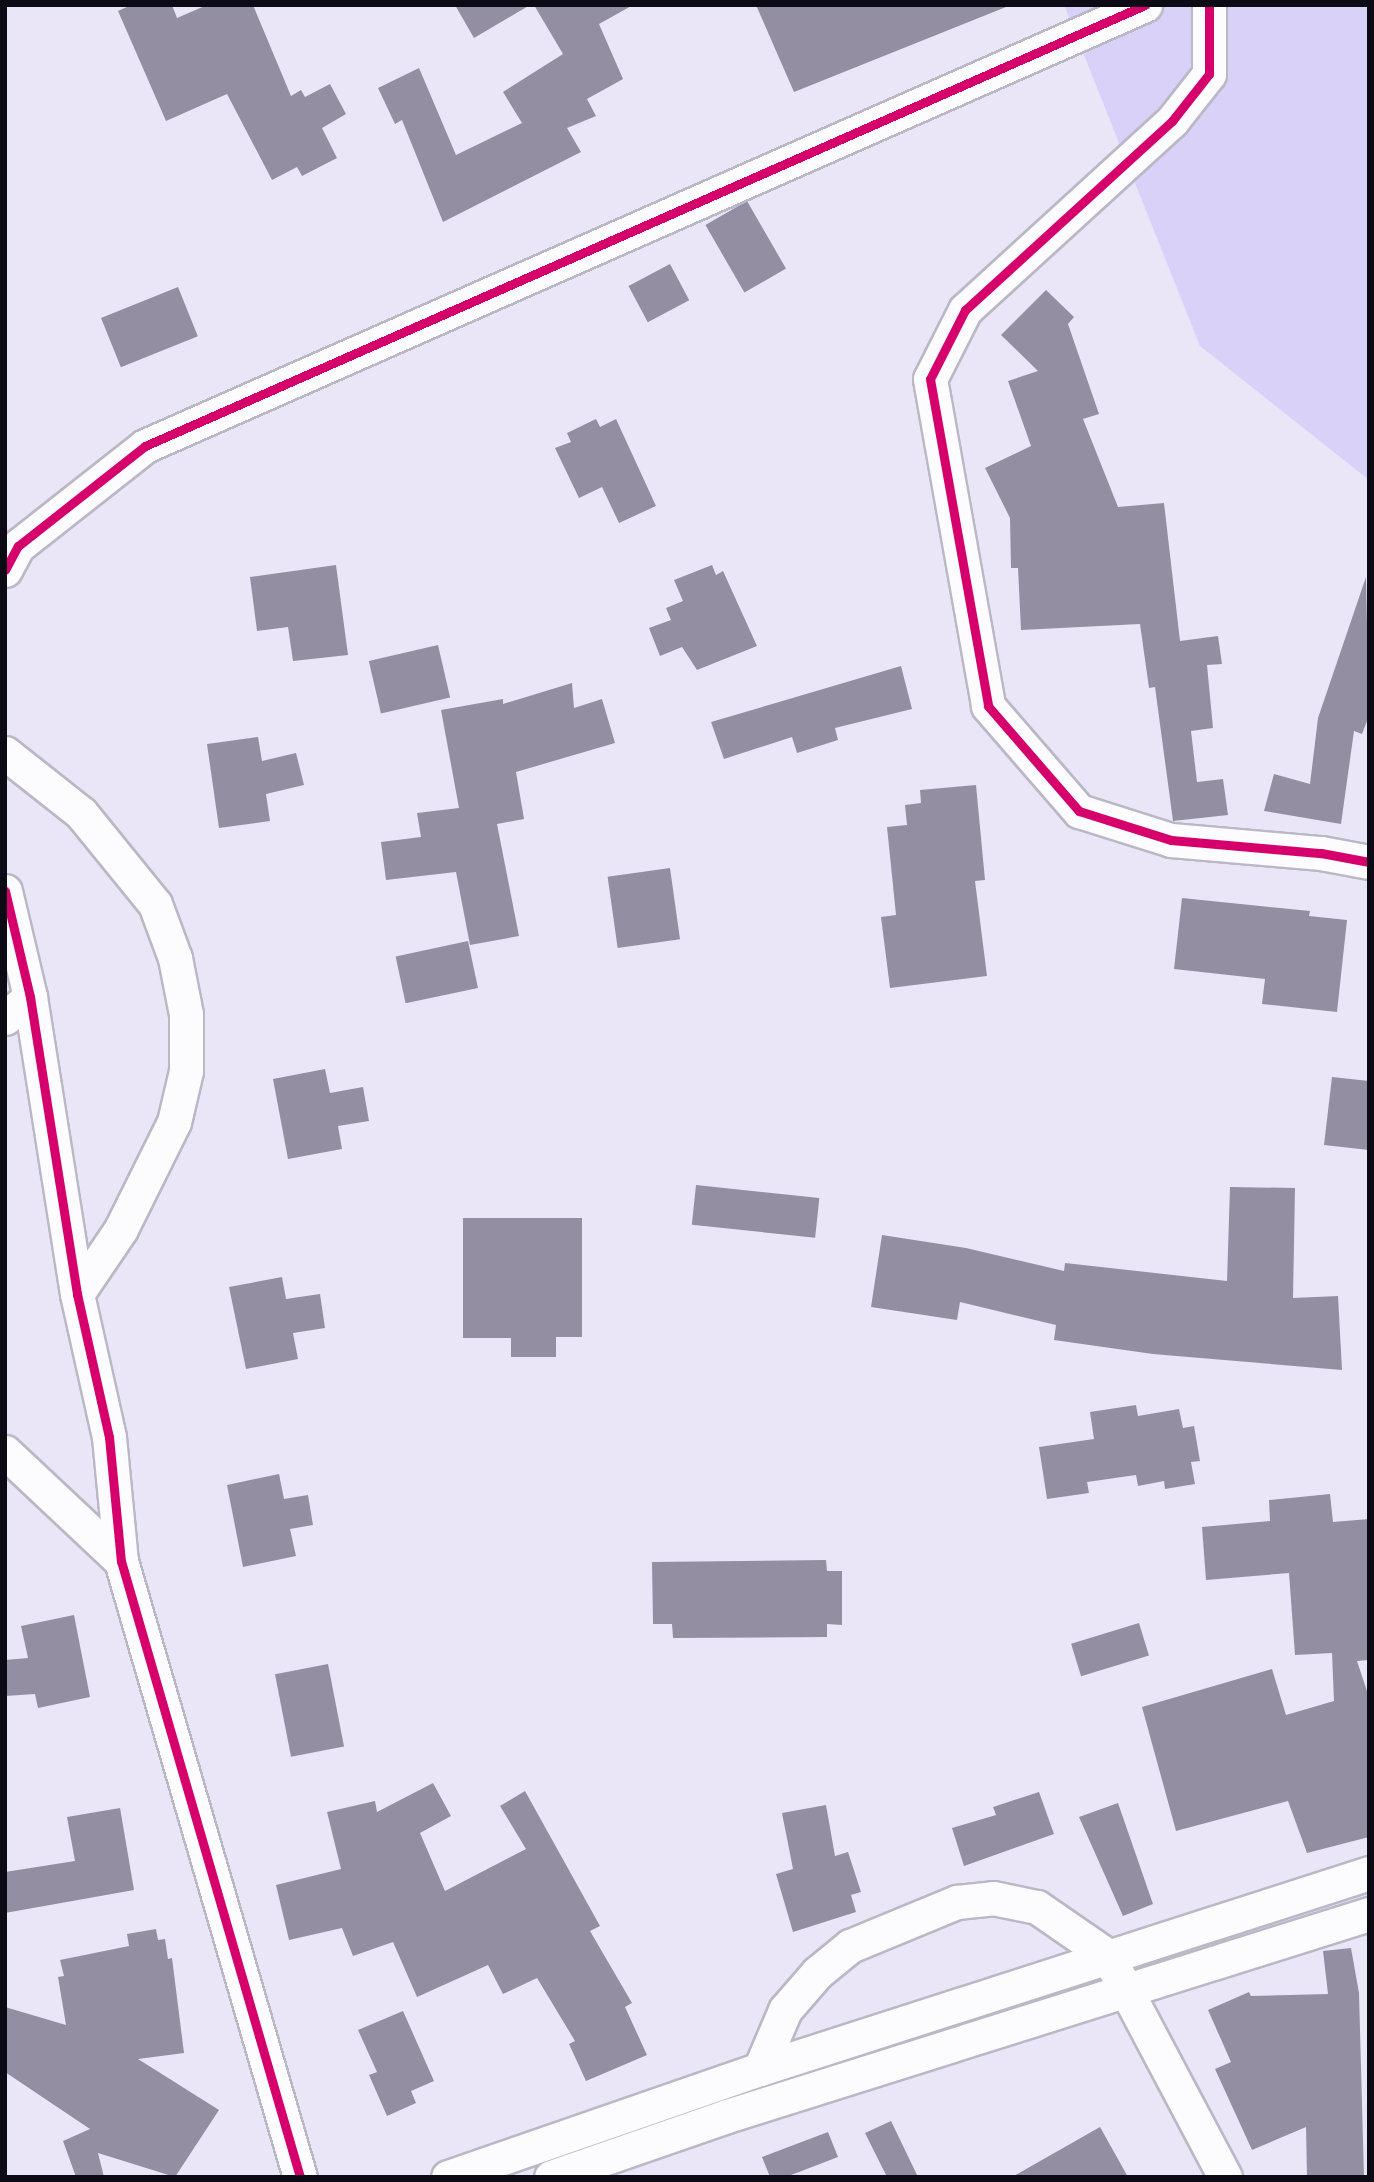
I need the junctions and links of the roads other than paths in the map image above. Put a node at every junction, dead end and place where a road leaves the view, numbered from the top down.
1 (1145, 5) edge
2 (1209, 5) edge
3 (5, 569) edge
4 (5, 753) edge
5 (1369, 862) edge
6 (5, 891) edge
7 (17, 1008) edge
8 (77, 1294) junction
9 (5, 1452) edge
10 (121, 1561) junction
11 (1369, 1873) edge
12 (1369, 1914) edge
13 (1108, 1956) junction
14 (1129, 1990) junction
15 (760, 2069) junction
16 (300, 2177) edge
17 (448, 2177) edge
18 (551, 2177) edge
19 (1225, 2177) edge

1 - 3 street
2 - 5 street
4 - 8 street
6 - 7 street
7 - 8 street
8 - 10 street
9 - 10 street
10 - 16 street
11 - 13 street
12 - 14 street
13 - 14 street
13 - 15 street
13 - 15 street
14 - 18 street
14 - 19 street
15 - 17 street

